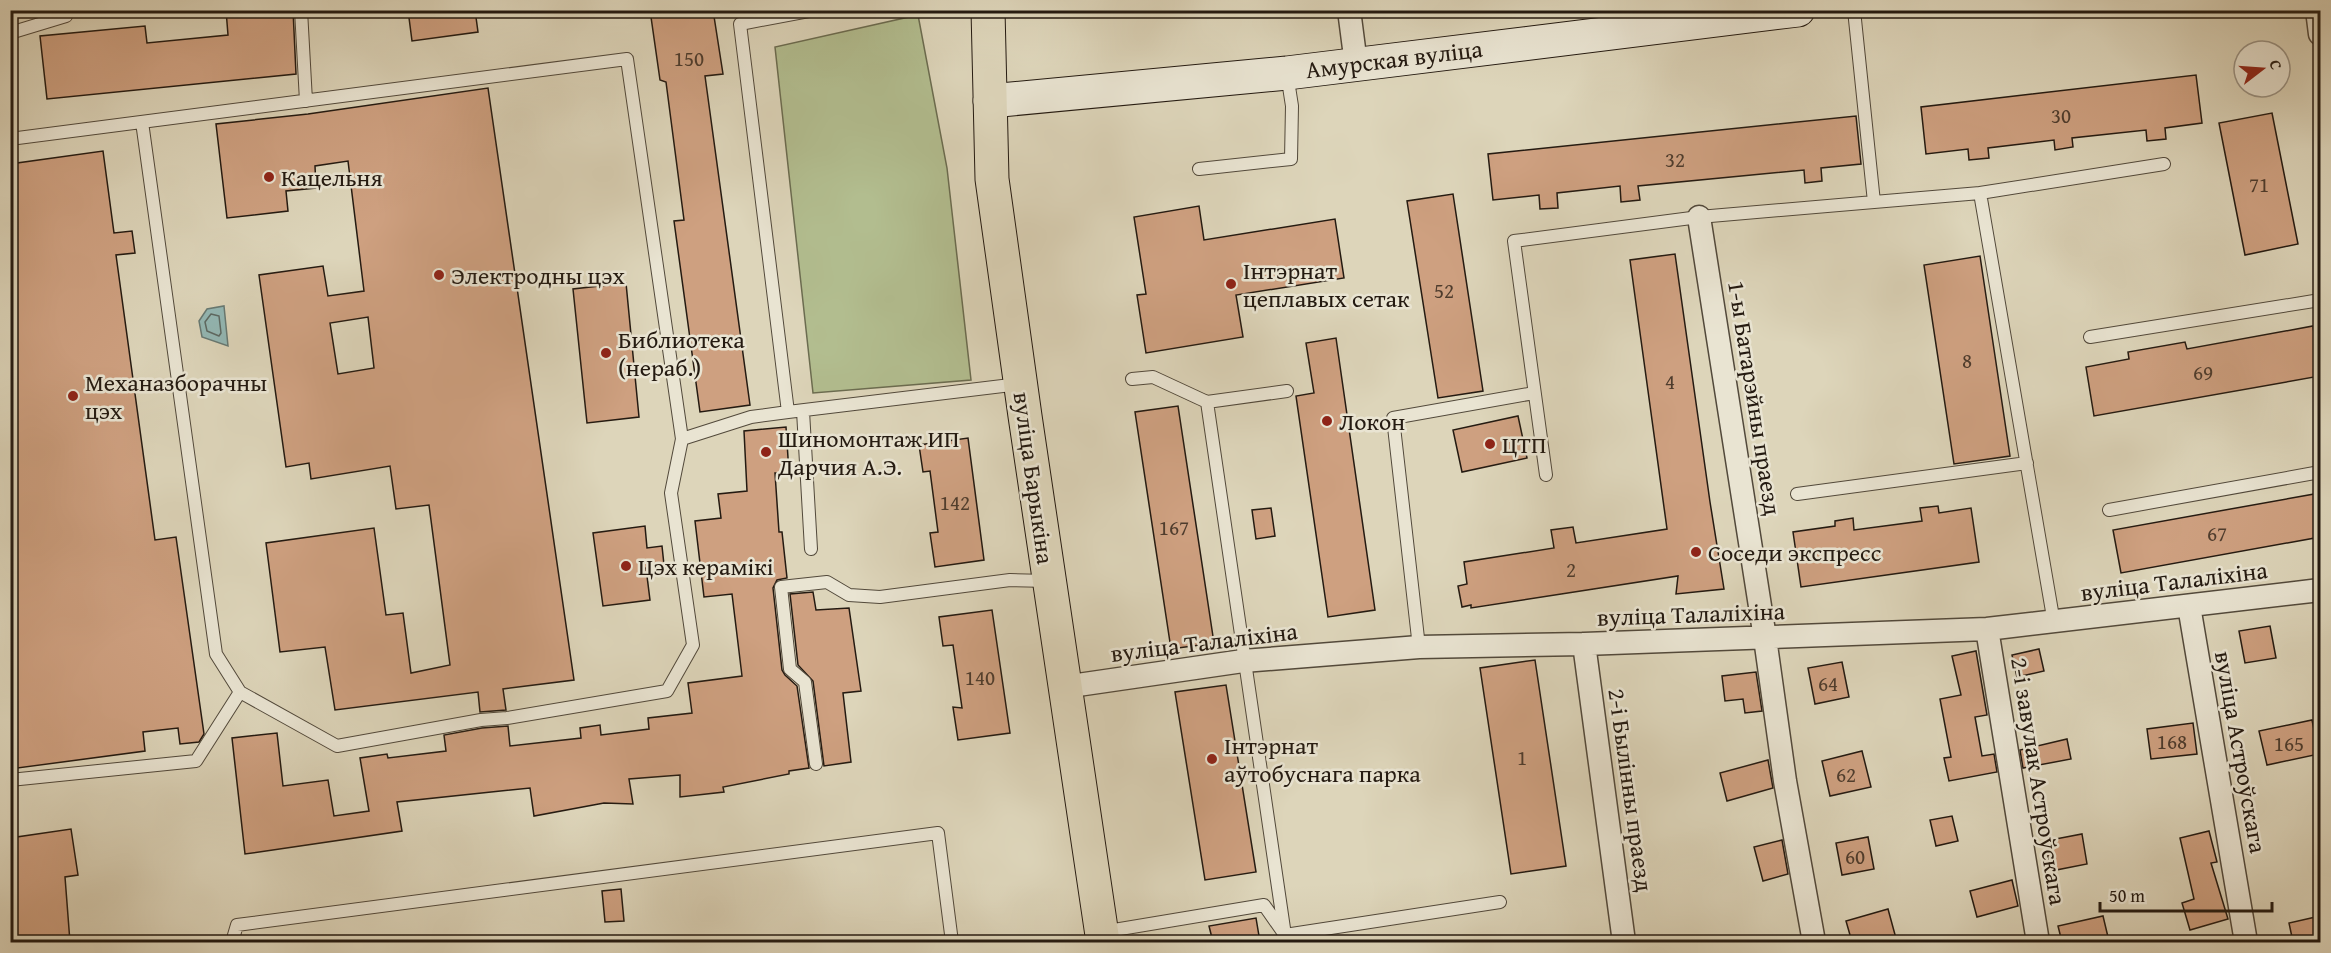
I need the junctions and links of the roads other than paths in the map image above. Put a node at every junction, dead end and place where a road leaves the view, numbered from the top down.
1 (65, 10) edge
2 (301, 10) edge
3 (814, 10) edge
4 (987, 10) edge
5 (1349, 10) edge
6 (1798, 10) edge
7 (1854, 10) edge
8 (2317, 10) edge
9 (10, 33) edge
10 (2320, 34) edge
11 (10, 53) edge
12 (1356, 64) junction
13 (1287, 73) junction
14 (10, 77) edge
15 (306, 101) junction
16 (990, 101) junction
17 (142, 122) junction
18 (10, 139) edge
19 (2164, 164) dead end
20 (1199, 169) dead end
21 (1980, 193) junction
22 (1874, 201) junction
23 (1699, 217) junction
24 (2320, 300) edge
25 (2090, 337) dead end
26 (1132, 379) dead end
27 (1020, 384) junction
28 (1287, 391) dead end
29 (1534, 393) junction
30 (1207, 402) junction
31 (803, 411) junction
32 (788, 412) junction
33 (682, 439) junction
34 (2027, 463) junction
35 (2320, 472) edge
36 (1546, 476) dead end
37 (1797, 494) dead end
38 (2109, 510) dead end
39 (811, 549) dead end
40 (1049, 580) junction
41 (2320, 590) edge
42 (2189, 606) junction
43 (2054, 622) junction
44 (1987, 629) junction
45 (1765, 638) junction
46 (1584, 644) junction
47 (1419, 647) junction
48 (1243, 661) junction
49 (1064, 687) junction
50 (240, 692) junction
51 (816, 764) dead end
52 (10, 780) edge
53 (1500, 902) dead end
54 (1102, 937) edge
55 (1285, 939) edge
56 (232, 942) edge
57 (952, 942) edge
58 (1624, 942) edge
59 (1814, 942) edge
60 (2038, 942) edge
61 (2246, 942) edge

1 - 9 lane
2 - 15 lane
3 - 32 lane
4 - 16 main road, вуліца Барыкіна
5 - 12 street
6 - 12 street, Амурская вуліца
7 - 22 lane
8 - 10 street
11 - 14 lane
12 - 13 street, Амурская вуліца
13 - 16 street, Амурская вуліца
13 - 20 lane
15 - 17 lane
15 - 33 lane
16 - 27 main road, вуліца Барыкіна
17 - 18 lane
17 - 50 lane
19 - 21 lane
21 - 22 lane
21 - 34 lane
22 - 23 lane
23 - 29 lane
23 - 45 street, 1-ы Батарэйны праезд
24 - 25 lane
26 - 30 lane
27 - 31 lane
27 - 40 main road, вуліца Барыкіна
28 - 30 lane
29 - 36 lane
29 - 47 lane
30 - 48 lane
31 - 32 lane
31 - 39 lane
32 - 33 lane
33 - 50 lane
34 - 37 lane
34 - 43 lane
35 - 38 lane
40 - 49 main road, вуліца Барыкіна
40 - 51 lane
41 - 42 street, вуліца Талаліхіна
42 - 43 street, вуліца Талаліхіна
42 - 61 street, вуліца Астроўскага
43 - 44 street, вуліца Талаліхіна
44 - 45 street, вуліца Талаліхіна
44 - 60 street, 2-і завулак Астроўскага
45 - 46 street, вуліца Талаліхіна
45 - 59 street, 1-ы Батарэйны праезд
46 - 47 street, вуліца Талаліхіна
46 - 58 street, 2-і Былінны праезд
47 - 48 street, вуліца Талаліхіна
48 - 49 street, вуліца Талаліхіна
48 - 55 lane
49 - 54 main road, вуліца Барыкіна
50 - 52 lane
53 - 55 lane
54 - 55 lane
56 - 57 lane

